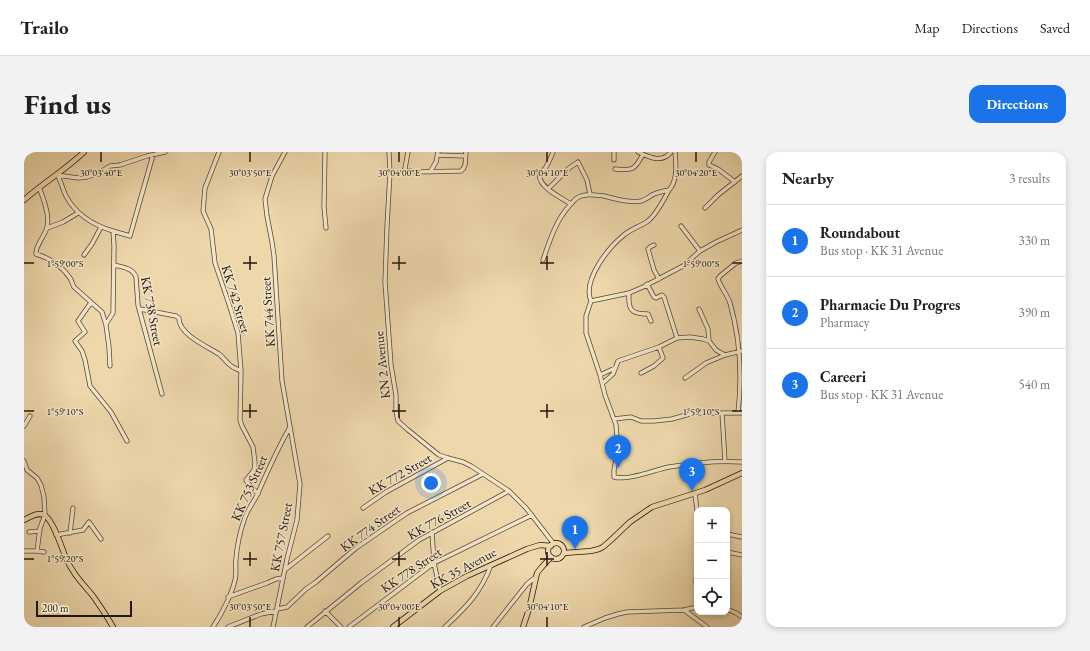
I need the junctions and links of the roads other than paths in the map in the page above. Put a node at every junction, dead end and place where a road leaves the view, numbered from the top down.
1 (84, 152) edge
2 (165, 152) edge
3 (219, 152) edge
4 (285, 152) edge
5 (325, 152) edge
6 (389, 152) edge
7 (408, 152) edge
8 (553, 152) edge
9 (614, 152) edge
10 (638, 152) edge
11 (671, 152) edge
12 (676, 152) edge
13 (714, 152) edge
14 (438, 154) edge
15 (466, 154) edge
16 (644, 154) junction
17 (153, 155) junction
18 (614, 160) dead end
19 (615, 169) dead end
20 (430, 172) junction
21 (57, 175) junction
22 (742, 176) edge
23 (735, 182) junction
24 (39, 187) junction
25 (549, 188) dead end
26 (669, 190) junction
27 (590, 194) junction
28 (24, 200) edge
29 (571, 204) junction
30 (705, 208) dead end
31 (78, 213) junction
32 (681, 226) dead end
33 (101, 227) junction
34 (47, 228) junction
35 (326, 228) dead end
36 (742, 230) edge
37 (113, 231) junction
38 (654, 245) dead end
39 (700, 251) junction
40 (84, 255) dead end
41 (543, 260) dead end
42 (742, 261) edge
43 (114, 265) junction
44 (659, 279) junction
45 (647, 284) junction
46 (629, 293) junction
47 (591, 301) junction
48 (93, 304) junction
49 (699, 309) dead end
50 (140, 310) junction
51 (651, 321) dead end
52 (106, 325) junction
53 (677, 338) junction
54 (708, 341) junction
55 (659, 347) junction
56 (741, 351) edge
57 (724, 355) junction
58 (110, 366) dead end
59 (615, 368) junction
60 (241, 371) junction
61 (641, 373) dead end
62 (600, 375) junction
63 (685, 378) dead end
64 (603, 383) junction
65 (162, 394) dead end
66 (722, 413) junction
67 (740, 413) edge
68 (30, 416) dead end
69 (614, 419) junction
70 (24, 426) edge
71 (290, 427) junction
72 (127, 441) dead end
73 (448, 458) junction
74 (24, 461) edge
75 (725, 461) junction
76 (742, 462) edge
77 (25, 469) edge
78 (742, 473) edge
79 (483, 474) junction
80 (509, 491) junction
81 (258, 494) junction
82 (695, 494) junction
83 (697, 507) edge
84 (73, 508) dead end
85 (364, 508) dead end
86 (44, 515) junction
87 (532, 515) junction
88 (24, 520) edge
89 (40, 531) junction
90 (29, 532) dead end
91 (432, 532) junction
92 (70, 533) junction
93 (56, 535) junction
94 (730, 535) edge
95 (328, 536) dead end
96 (742, 537) edge
97 (101, 539) dead end
98 (553, 545) junction
99 (25, 551) edge
100 (37, 552) junction
101 (44, 552) dead end
102 (564, 553) junction
103 (730, 553) edge
104 (742, 555) edge
105 (551, 557) junction
106 (434, 563) junction
107 (491, 565) junction
108 (285, 569) junction
109 (284, 578) junction
110 (536, 578) junction
111 (440, 591) junction
112 (228, 597) junction
113 (694, 608) edge
114 (276, 610) junction
115 (684, 610) junction
116 (730, 610) edge
117 (325, 611) junction
118 (742, 617) edge
119 (402, 621) junction
120 (113, 627) edge
121 (213, 627) edge
122 (228, 627) edge
123 (274, 627) edge
124 (307, 627) edge
125 (341, 627) edge
126 (349, 627) edge
127 (393, 627) edge
128 (398, 627) edge
129 (445, 627) edge
130 (493, 627) edge
131 (523, 627) edge
132 (586, 627) edge
133 (707, 627) edge

1 - 21 main road
2 - 17 street
3 - 60 street, KK 742 Street
4 - 71 street, KK 744 Street
5 - 35 street
6 - 73 street, KN 2 Avenue
7 - 20 street
8 - 29 street
9 - 18 street
10 - 16 street
11 - 16 street
12 - 26 street
13 - 23 street
14 - 15 street
14 - 20 street
15 - 20 street
16 - 19 street
17 - 21 street
17 - 37 street
21 - 24 main road
21 - 31 street
22 - 23 street
23 - 30 street
24 - 28 main road
24 - 34 street
25 - 27 street
26 - 27 street
26 - 47 street
27 - 29 street
29 - 41 street
31 - 33 street
31 - 34 street
32 - 39 street
33 - 37 street
33 - 40 street
34 - 48 street
36 - 39 street
37 - 43 street
38 - 44 street
39 - 44 street
42 - 56 street
43 - 50 street, KK 738 Street
43 - 52 street
44 - 45 street
45 - 46 street
45 - 53 street
46 - 47 street
46 - 51 street
47 - 62 street
48 - 52 street
48 - 72 street
49 - 54 street
50 - 60 street
50 - 65 street, KK 738 Street
52 - 58 street
53 - 54 street
53 - 55 street
54 - 57 street
55 - 59 street
55 - 61 street
56 - 57 street
56 - 67 street
57 - 63 street
59 - 62 street
59 - 64 street
60 - 81 street, KK 742 Street
62 - 64 street
64 - 69 street
66 - 67 street
66 - 69 street
66 - 75 street
68 - 70 street
69 - 75 street
71 - 81 street, KK 753 Street
71 - 108 street, KK 757 Street
73 - 79 street, KN 2 Avenue
73 - 85 street, KK 772 Street
74 - 77 street
75 - 76 street
77 - 86 street
78 - 82 main road
79 - 80 street, KN 2 Avenue
79 - 114 street, KK 774 Street
80 - 87 street, KN 2 Avenue
80 - 91 street, KK 776 Street
81 - 112 street, KK 753 Street
82 - 83 street
82 - 102 main road
84 - 92 street
86 - 88 main road
86 - 89 street
86 - 93 main road
87 - 98 street, KN 2 Avenue
87 - 106 street, KK 778 Street
89 - 90 street
89 - 100 street
91 - 106 street
91 - 117 street, KK 776 Street
92 - 93 street
92 - 97 street
93 - 120 main road
94 - 96 street
95 - 108 street
98 - 102 main road
98 - 105 main road
98 - 107 main road, KK 35 Avenue
99 - 100 street
100 - 101 street
102 - 105 main road
103 - 104 street
105 - 110 main road
106 - 111 street
106 - 126 street, KK 778 Street
107 - 111 main road, KK 35 Avenue
107 - 129 street
108 - 109 street, KK 757 Street
109 - 112 street
109 - 114 street, KK 757 Street
110 - 130 street
110 - 131 main road
111 - 119 main road, KK 35 Avenue
112 - 121 street, KK 753 Street
113 - 115 street
114 - 122 street, KK 774 Street
114 - 123 street, KK 757 Street
115 - 132 street
115 - 133 street
116 - 118 street
117 - 124 street, KK 776 Street
117 - 125 street
119 - 127 main road, KK 35 Avenue
119 - 128 street

